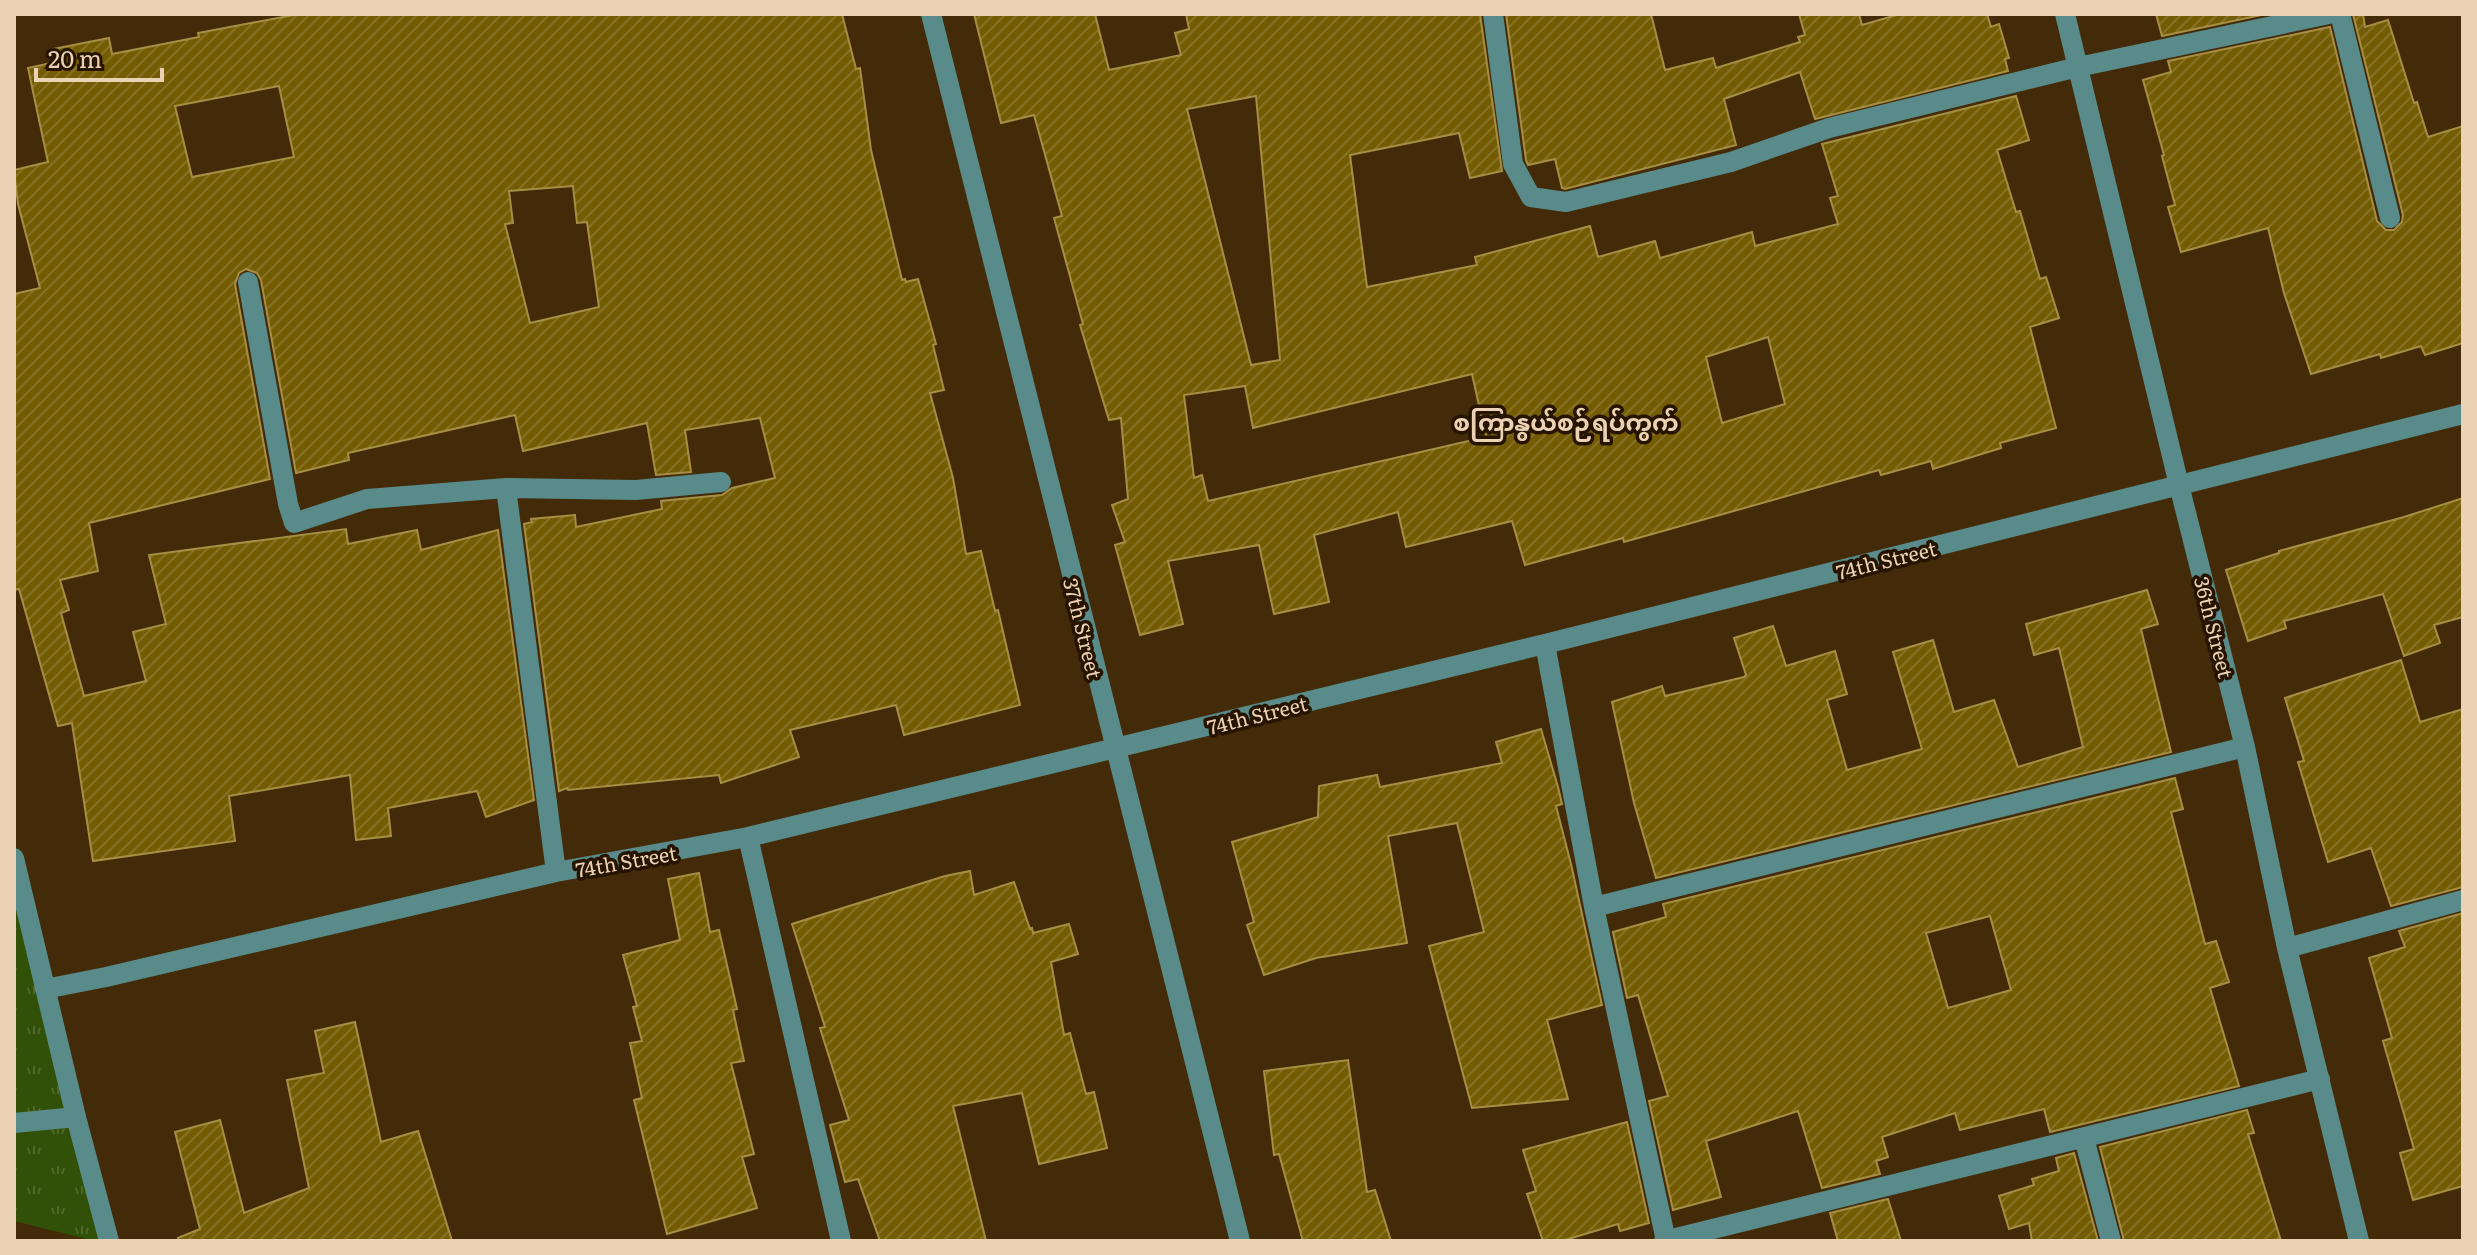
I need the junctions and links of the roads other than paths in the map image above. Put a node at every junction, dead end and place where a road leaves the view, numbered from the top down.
1 (931, 14) edge
2 (1493, 14) edge
3 (2065, 14) edge
4 (2329, 14) edge
5 (2340, 14) edge
6 (2078, 67) junction
7 (2390, 218) dead end
8 (248, 282) dead end
9 (2463, 414) edge
10 (721, 482) dead end
11 (2179, 485) junction
12 (506, 488) junction
13 (1545, 644) junction
14 (2245, 747) junction
15 (1114, 748) junction
16 (748, 837) junction
17 (14, 858) edge
18 (556, 872) junction
19 (2463, 900) edge
20 (1594, 907) junction
21 (2287, 948) junction
22 (45, 989) junction
23 (2320, 1079) junction
24 (76, 1117) junction
25 (14, 1123) edge
26 (2084, 1138) junction
27 (109, 1241) edge
28 (841, 1241) edge
29 (1240, 1241) edge
30 (1665, 1241) edge
31 (2111, 1241) edge
32 (2359, 1241) edge

1 - 15 street, 37th Street
2 - 6 street
3 - 6 street, 36th Street
4 - 6 street
5 - 7 street
6 - 11 street, 36th Street
8 - 12 street
9 - 11 street, 74th Street
10 - 12 street
11 - 13 street, 74th Street
11 - 14 street, 36th Street
12 - 18 street
13 - 15 street, 74th Street
13 - 20 street
14 - 20 street
14 - 21 street, 36th Street
15 - 16 street, 74th Street
15 - 29 street, 37th Street
16 - 18 street, 74th Street
16 - 28 street
17 - 22 street
18 - 22 street, 74th Street
19 - 21 street
20 - 30 street
21 - 23 street, 36th Street
22 - 24 street
23 - 26 street
23 - 32 street, 36th Street
24 - 25 street
24 - 27 street
26 - 30 street
26 - 31 street

